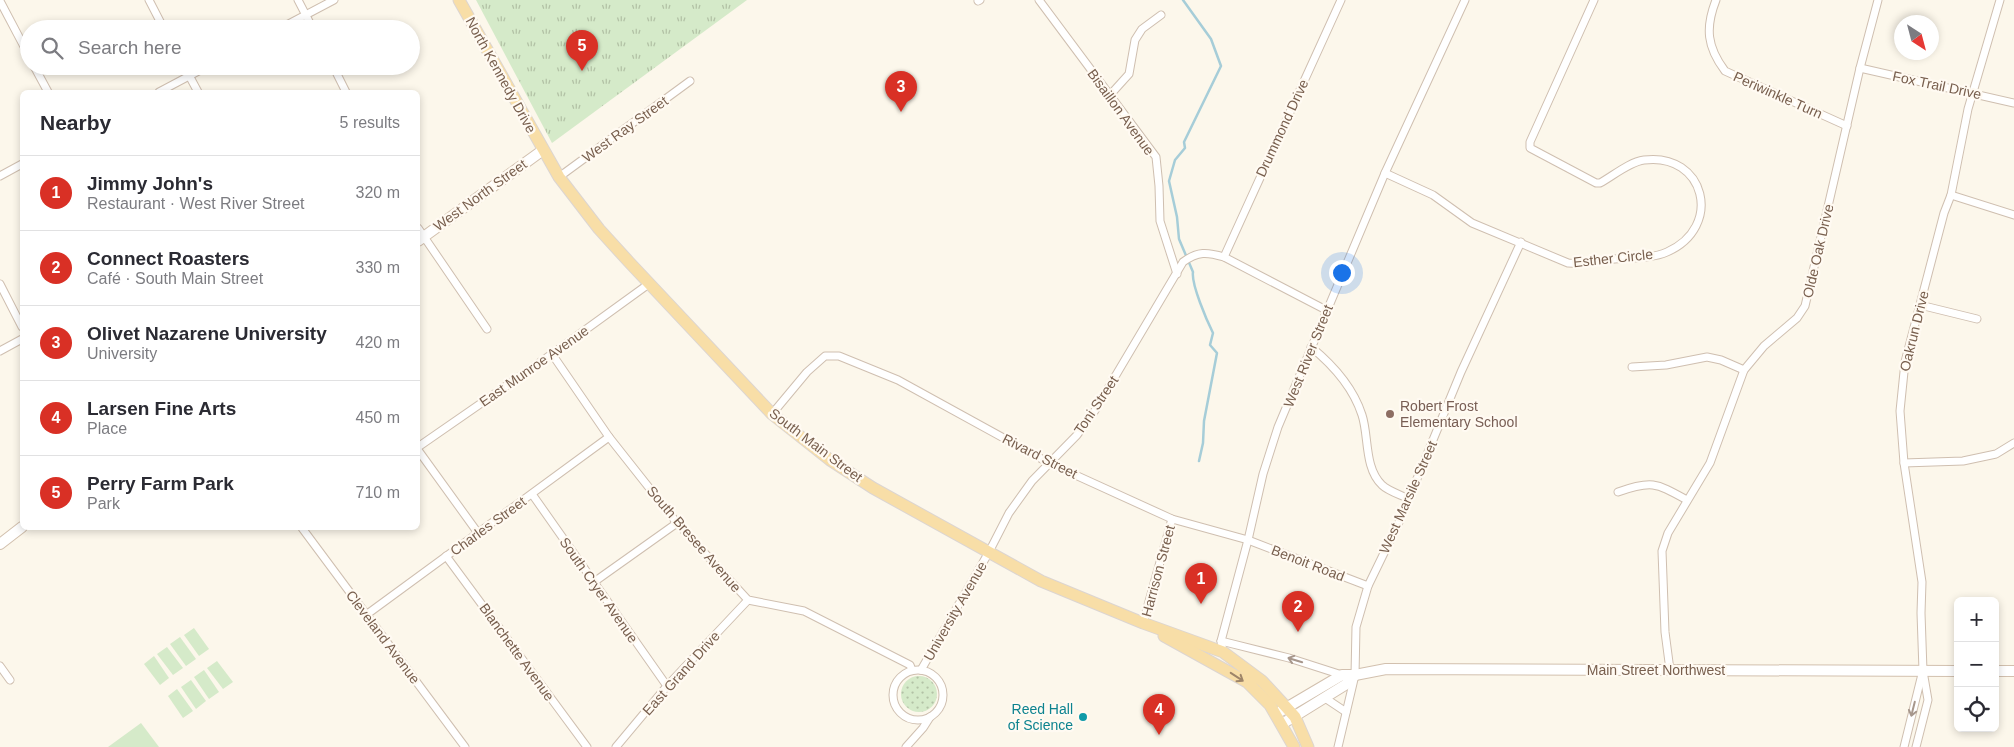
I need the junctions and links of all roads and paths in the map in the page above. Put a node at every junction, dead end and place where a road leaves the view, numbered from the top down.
1 (149, 0) edge
2 (298, 0) edge
3 (334, 0) edge
4 (459, 0) edge
5 (1039, 0) edge
6 (1341, 0) edge
7 (1465, 0) edge
8 (1594, 0) edge
9 (1716, 0) edge
10 (1878, 0) edge
11 (2000, 0) edge
12 (0, 1) edge
13 (306, 15) junction
14 (1161, 15) dead end
15 (159, 20) edge
16 (297, 20) edge
17 (308, 20) edge
18 (20, 39) edge
19 (1860, 68) junction
20 (39, 75) edge
21 (337, 75) edge
22 (189, 76) joint
23 (690, 81) dead end
24 (47, 90) edge
25 (162, 90) edge
26 (197, 90) edge
27 (345, 90) edge
28 (1972, 94) junction
29 (1110, 95) junction
30 (2014, 103) edge
31 (1847, 126) junction
32 (543, 150) junction
33 (20, 165) edge
34 (1385, 173) junction
35 (0, 176) edge
36 (559, 177) junction
37 (1951, 196) junction
38 (2014, 215) edge
39 (420, 234) edge
40 (420, 236) edge
41 (1521, 242) junction
42 (1224, 257) junction
43 (1177, 274) junction
44 (650, 283) junction
45 (0, 284) edge
46 (1920, 305) junction
47 (1326, 310) junction
48 (1977, 319) dead end
49 (20, 323) edge
50 (487, 329) dead end
51 (20, 340) edge
52 (1311, 347) junction
53 (0, 351) edge
54 (552, 354) junction
55 (1632, 367) dead end
56 (1744, 370) junction
57 (772, 414) junction
58 (609, 437) junction
59 (2014, 443) edge
60 (420, 448) edge
61 (420, 452) edge
62 (1049, 463) junction
63 (1904, 463) junction
64 (1618, 492) dead end
65 (532, 494) junction
66 (1409, 499) junction
67 (1687, 500) junction
68 (1172, 519) junction
69 (677, 523) junction
70 (20, 529) edge
71 (304, 530) edge
72 (478, 533) junction
73 (1248, 540) junction
74 (0, 544) edge
75 (989, 552) junction
76 (446, 556) junction
77 (594, 582) junction
78 (1368, 586) junction
79 (748, 600) junction
80 (366, 615) junction
81 (1143, 623) junction
82 (1222, 647) junction
83 (0, 666) edge
84 (912, 670) junction
85 (921, 670) junction
86 (1670, 670) junction
87 (1923, 671) junction
88 (1954, 671) edge
89 (1999, 671) edge
90 (2014, 671) edge
91 (1342, 675) junction
92 (1355, 675) junction
93 (10, 680) dead end
94 (667, 686) junction
95 (1325, 698) junction
96 (1286, 707) junction
97 (1346, 712) junction
98 (1275, 714) junction
99 (930, 717) junction
100 (1295, 717) junction
101 (1282, 724) junction
102 (465, 747) edge
103 (587, 747) edge
104 (616, 747) edge
105 (906, 747) edge
106 (1294, 747) edge
107 (1308, 747) edge
108 (1338, 747) edge
109 (1904, 747) edge
110 (1916, 747) edge

1 - 15 street
2 - 13 street
3 - 13 street
4 - 32 main road, North Kennedy Drive
5 - 29 street, Bisaillon Avenue
6 - 42 street, Drummond Drive
7 - 34 street, West River Street
8 - 41 street, Esther Circle
9 - 31 street, Periwinkle Turn
10 - 19 street, Olde Oak Drive
11 - 28 street, Oakrun Drive
12 - 18 street
13 - 16 street
13 - 17 street
14 - 29 street
19 - 28 street, Fox Trail Drive
19 - 31 street, Olde Oak Drive
20 - 24 street
21 - 27 street
22 - 25 street
22 - 26 street
23 - 36 street, West Ray Street
28 - 30 street, Fox Trail Drive
28 - 37 street, Oakrun Drive
29 - 43 street, Bisaillon Avenue
31 - 56 street, Olde Oak Drive
32 - 36 main road, South Main Street
32 - 39 main road, West North Street
33 - 35 street
34 - 41 street
34 - 47 street, West River Street
36 - 44 main road, South Main Street
37 - 38 street
37 - 46 street, Oakrun Drive
40 - 50 street
41 - 66 street, West Marsile Street
42 - 43 street
42 - 47 street
43 - 62 street, Toni Street
44 - 54 street, East Munroe Avenue
44 - 57 main road, South Main Street
45 - 49 street
46 - 48 street
46 - 63 street, Oakrun Drive
47 - 52 street, West River Street
51 - 53 street
52 - 66 street
52 - 73 street, West River Street
54 - 58 street, South Bresee Avenue
54 - 60 street, East Munroe Avenue
55 - 56 street
56 - 67 street, Olde Oak Drive
57 - 62 street, Rivard Street
57 - 75 main road, South Main Street
58 - 65 street, Charles Street
58 - 69 street, South Bresee Avenue
59 - 63 street
61 - 72 street
62 - 68 street, Rivard Street
62 - 75 street, Toni Street
63 - 87 street, Oakrun Drive
64 - 67 street
65 - 72 street, Charles Street
65 - 77 street, South Cryer Avenue
66 - 78 street, West Marsile Street
67 - 86 street, Olde Oak Drive
68 - 73 street, Rivard Street
68 - 81 street, Harrison Street
69 - 77 street
69 - 79 street, South Bresee Avenue
70 - 74 main road
71 - 80 street, Cleveland Avenue
72 - 76 street, Charles Street
73 - 78 street, Benoit Road
73 - 82 street, West River Street
75 - 81 main road, South Main Street
75 - 85 street, University Avenue
76 - 80 street, Charles Street
76 - 103 street, Blanchette Avenue
77 - 94 street, South Cryer Avenue
78 - 92 street, West Marsile Street
79 - 84 street, South Bresee Avenue
79 - 94 street, East Grand Drive
80 - 102 street, Cleveland Avenue
81 - 82 main road, South Main Street
81 -> 98 main road, South Main Street
91 -> 82 street, South Main Street
82 - 96 main road, South Main Street
83 - 93 street
84 - 85 street, University Avenue
84 - 99 street, University Avenue
85 - 99 street, University Avenue
86 - 87 main road, Main Street Northwest
86 - 92 main road, Main Street Northwest
87 - 88 main road, Main Street Northwest
87 -> 109 street
87 - 110 street
89 - 90 main road
91 - 92 main road, Main Street Northwest
91 - 96 main road, Main Street Northwest
92 - 95 main road, Main Street Northwest
92 - 97 street, West Marsile Street
94 - 104 street, East Grand Drive
95 - 97 street
95 - 100 main road, Main Street Northwest
96 - 98 main road, Main Street Northwest
96 - 100 main road, South Main Street
97 - 108 street, West Marsile Street
98 - 101 main road, South Main Street
99 - 105 street, University Avenue
100 - 101 main road, Main Street Northwest
100 - 107 main road, South Main Street
101 - 106 main road, South Main Street

